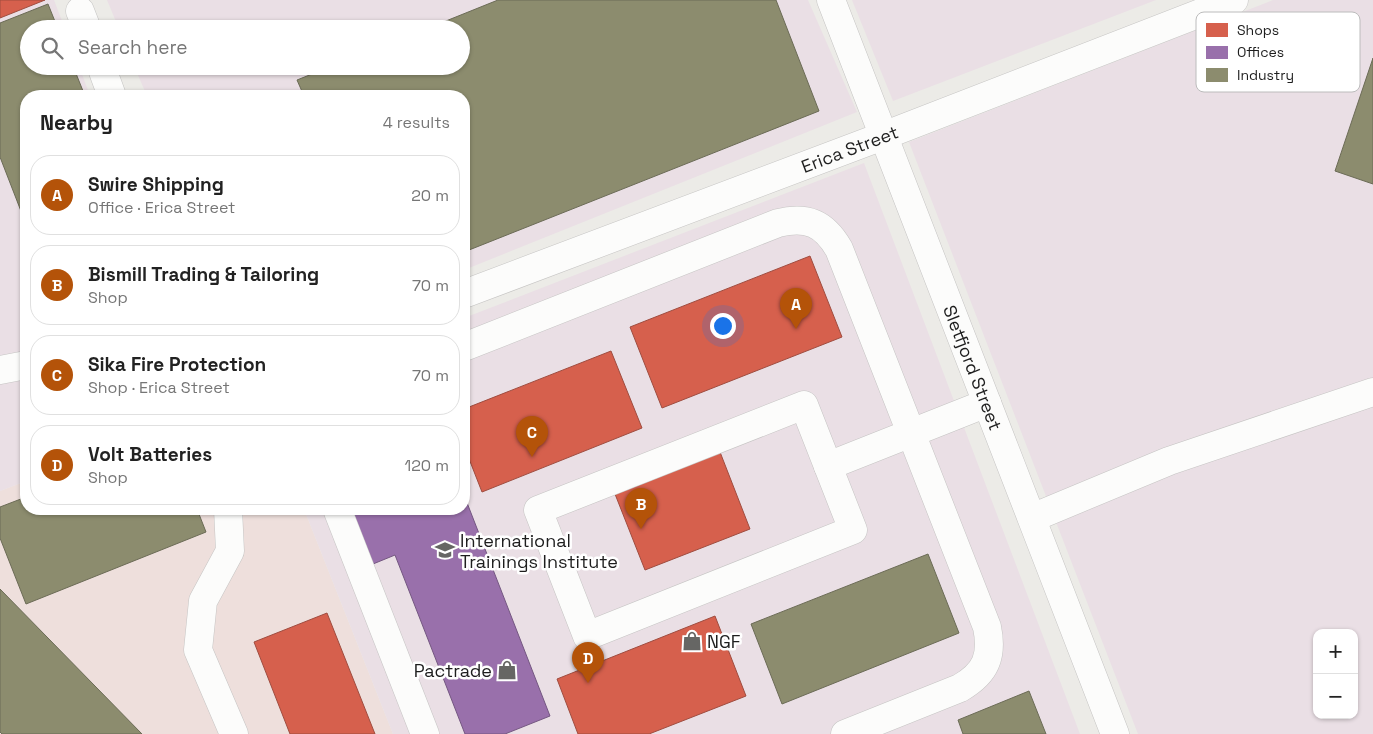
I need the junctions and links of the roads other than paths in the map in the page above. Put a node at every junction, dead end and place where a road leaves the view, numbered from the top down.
1 (831, 0) edge
2 (1234, 0) edge
3 (1203, 12) edge
4 (1196, 15) edge
5 (104, 75) edge
6 (110, 90) edge
7 (883, 136) junction
8 (470, 292) edge
9 (470, 345) edge
10 (20, 366) edge
11 (0, 370) edge
12 (1373, 392) edge
13 (987, 403) junction
14 (911, 433) junction
15 (828, 466) junction
16 (228, 515) edge
17 (339, 515) edge
18 (1032, 518) junction
19 (234, 734) edge
20 (425, 734) edge
21 (845, 734) edge
22 (1116, 734) edge

1 - 7 street, Sletfjord Street
2 - 3 street, Erica Street
4 - 7 street, Erica Street
5 - 6 street
7 - 8 street, Erica Street
7 - 13 street, Sletfjord Street
9 - 14 street
10 - 11 street
12 - 18 street
13 - 14 street
13 - 18 street, Sletfjord Street
14 - 15 street
14 - 21 street
15 - 15 street
16 - 19 street
17 - 20 street
18 - 22 street, Sletfjord Street

